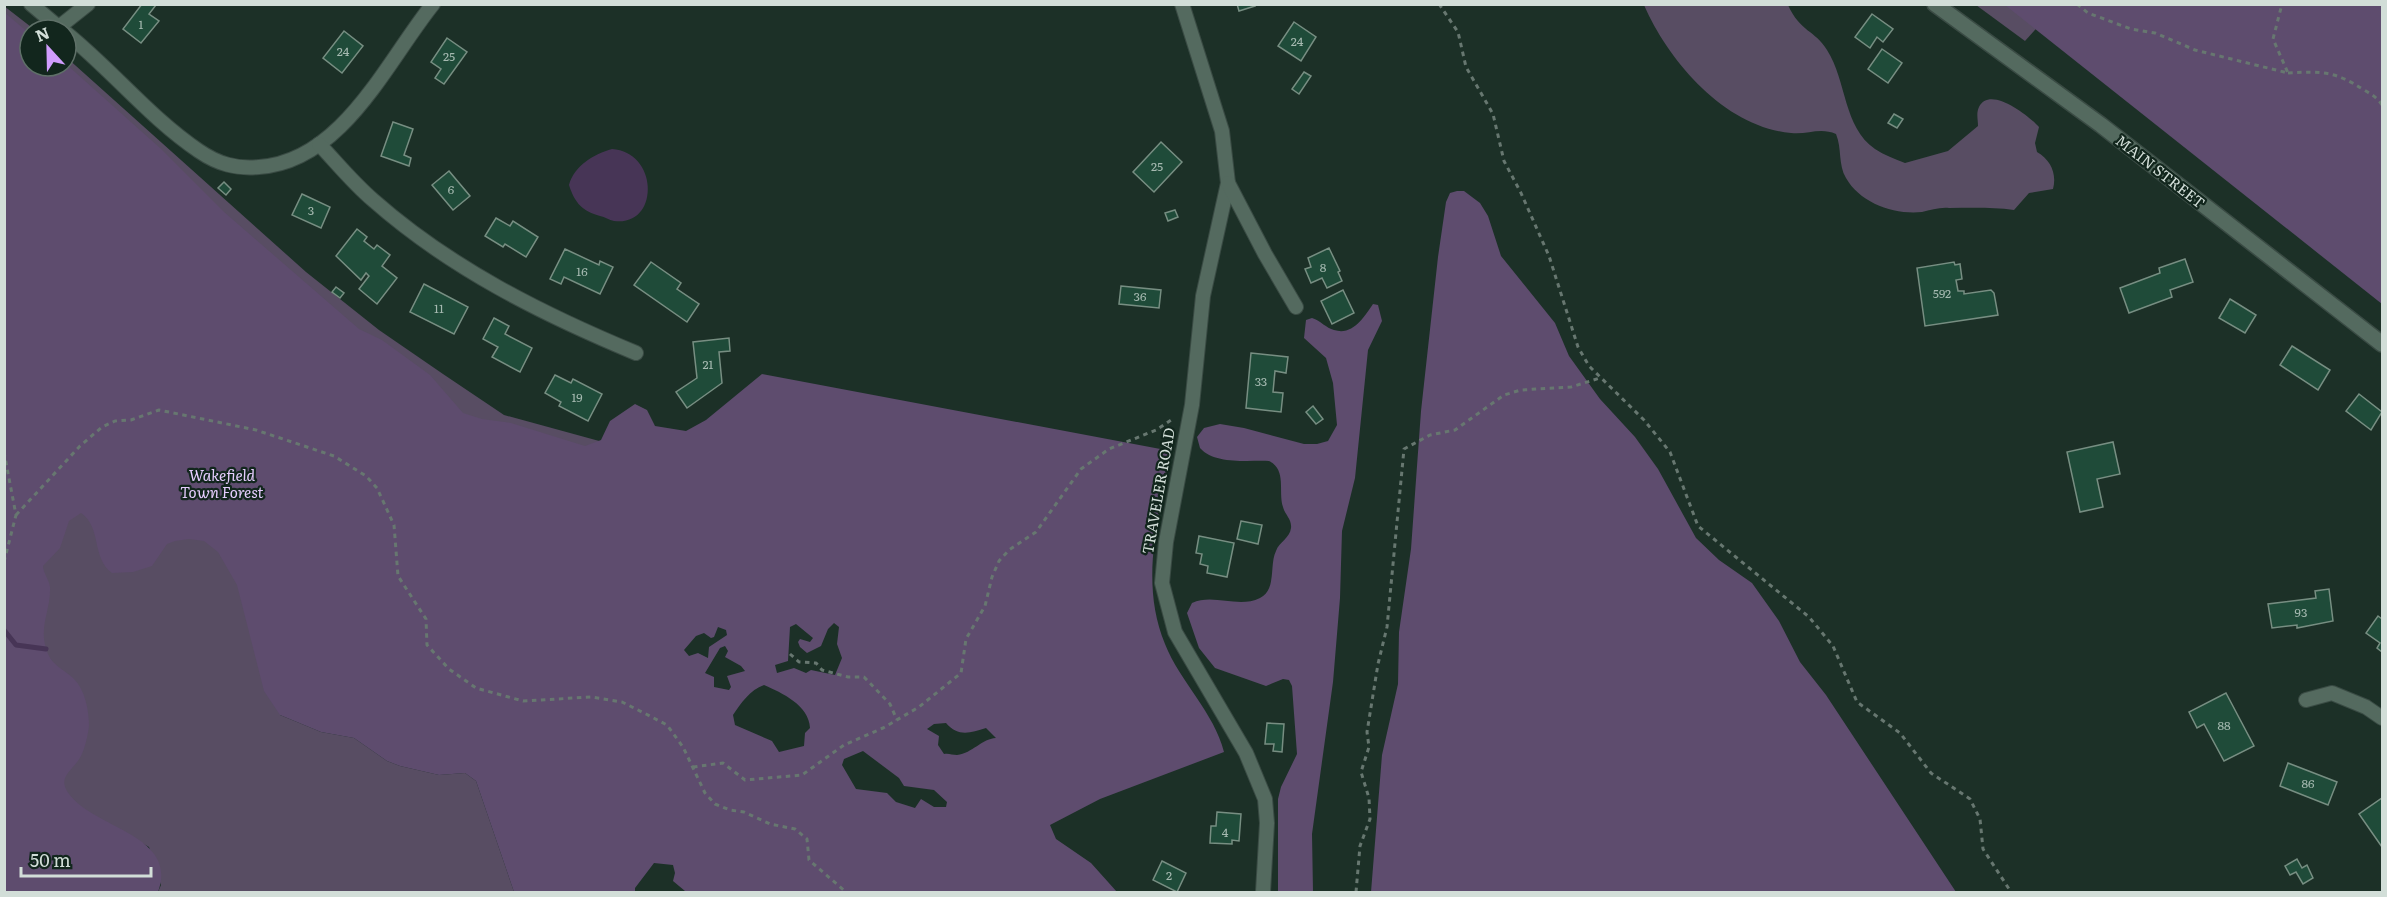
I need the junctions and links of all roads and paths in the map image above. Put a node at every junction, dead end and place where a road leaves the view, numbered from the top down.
1 (31, 4) edge
2 (88, 4) edge
3 (433, 4) edge
4 (1182, 4) edge
5 (1440, 4) edge
6 (1935, 4) edge
7 (2077, 4) edge
8 (2282, 4) edge
9 (48, 18) edge
10 (74, 18) edge
11 (78, 44) edge
12 (2288, 73) junction
13 (2382, 105) edge
14 (319, 144) junction
15 (1228, 183) junction
16 (1296, 307) dead end
17 (2382, 344) edge
18 (636, 353) dead end
19 (1600, 378) junction
20 (1192, 405) junction
21 (4, 452) edge
22 (16, 514) junction
23 (4, 562) edge
24 (790, 654) dead end
25 (2306, 700) dead end
26 (2382, 718) edge
27 (897, 720) junction
28 (693, 767) junction
29 (846, 892) edge
30 (1263, 892) edge
31 (1356, 892) edge
32 (2011, 892) edge

1 - 9 street
2 - 10 street
3 - 14 street
4 - 15 street
5 - 19 path
6 - 17 main road, MAIN STREET
7 - 12 path
8 - 12 path
11 - 14 street
12 - 13 path
14 - 18 street
15 - 16 street
15 - 20 street, TRAVELER ROAD
19 - 31 path
19 - 32 path
20 - 27 path
20 - 30 street, TRAVELER ROAD
21 - 22 path
22 - 23 path
22 - 28 path
24 - 27 path
25 - 26 street
27 - 28 path
28 - 29 path

